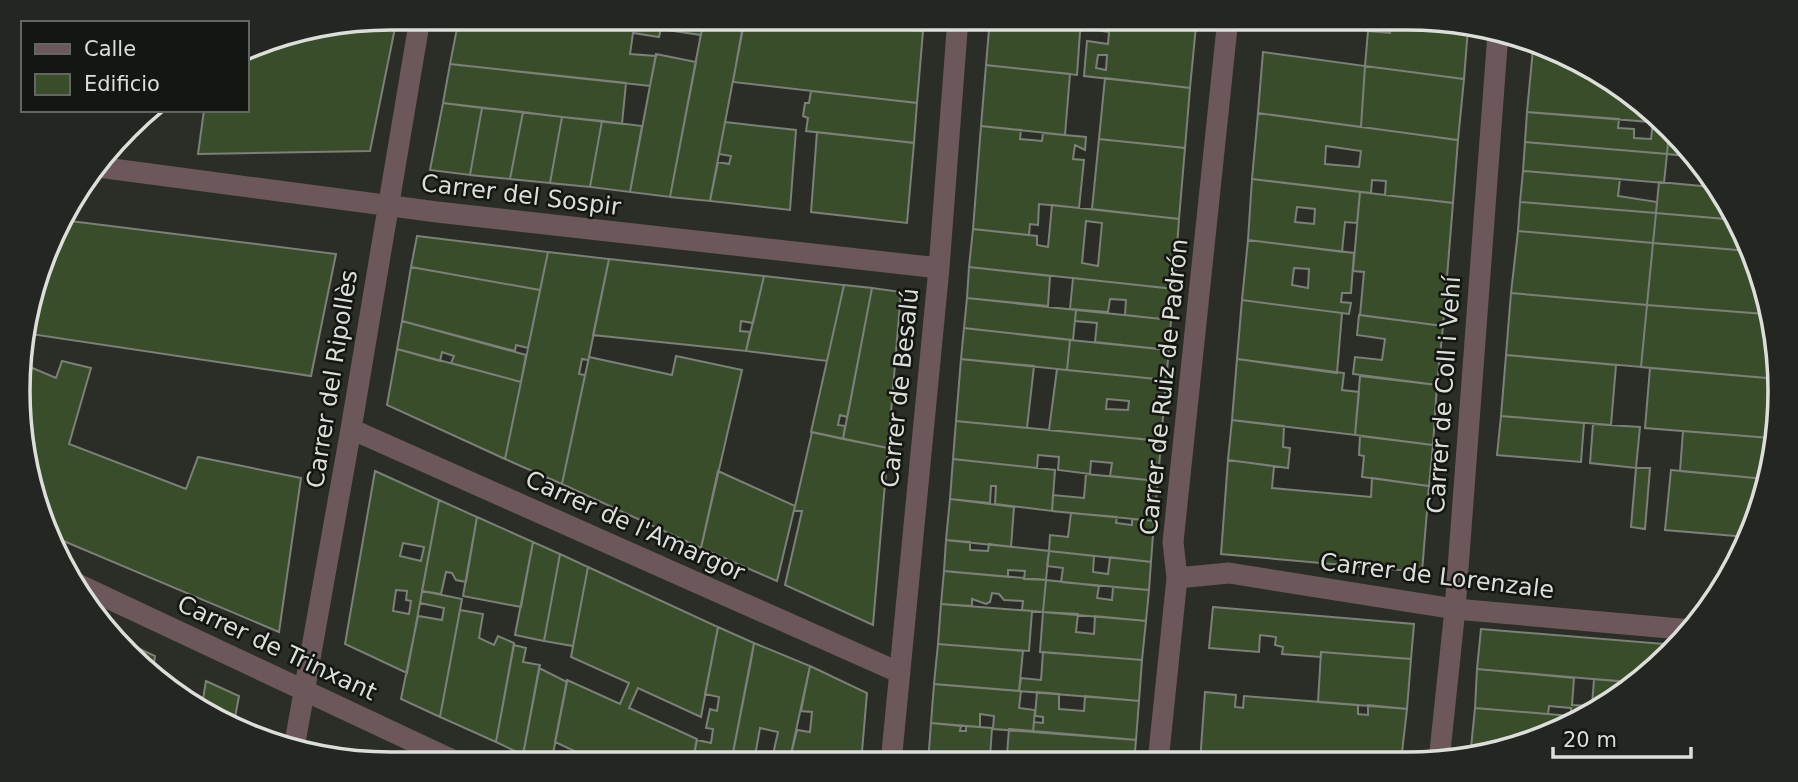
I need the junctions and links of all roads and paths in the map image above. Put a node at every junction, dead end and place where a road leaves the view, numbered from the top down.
1 (418, 30) edge
2 (957, 30) edge
3 (1227, 30) edge
4 (1497, 41) edge
5 (106, 168) edge
6 (387, 205) junction
7 (939, 268) junction
8 (351, 429) junction
9 (1177, 578) junction
10 (89, 590) edge
11 (1455, 609) junction
12 (1679, 629) edge
13 (898, 672) junction
14 (304, 691) junction
15 (296, 739) edge
16 (1440, 750) edge
17 (435, 752) edge
18 (892, 752) edge
19 (1159, 752) edge

1 - 6 street, Carrer del Ripollès
2 - 7 street, Carrer de Besalú
3 - 9 street, Carrer de Ruiz de Padrón
4 - 11 street, Carrer de Coll i Vehí
5 - 6 street, Carrer del Sospir
6 - 7 street, Carrer del Sospir
6 - 8 street, Carrer del Ripollès
7 - 13 street, Carrer de Besalú
8 - 13 street, Carrer de l'Amargor
8 - 14 street, Carrer del Ripollès
9 - 11 street, Carrer de Lorenzale
9 - 19 street, Carrer de Ruiz de Padrón
10 - 14 street, Carrer de Trinxant
11 - 12 street, Carrer de Lorenzale
11 - 16 street, Carrer de Coll i Vehí
13 - 18 street, Carrer de Besalú
14 - 15 street, Carrer del Ripollès
14 - 17 street, Carrer de Trinxant

